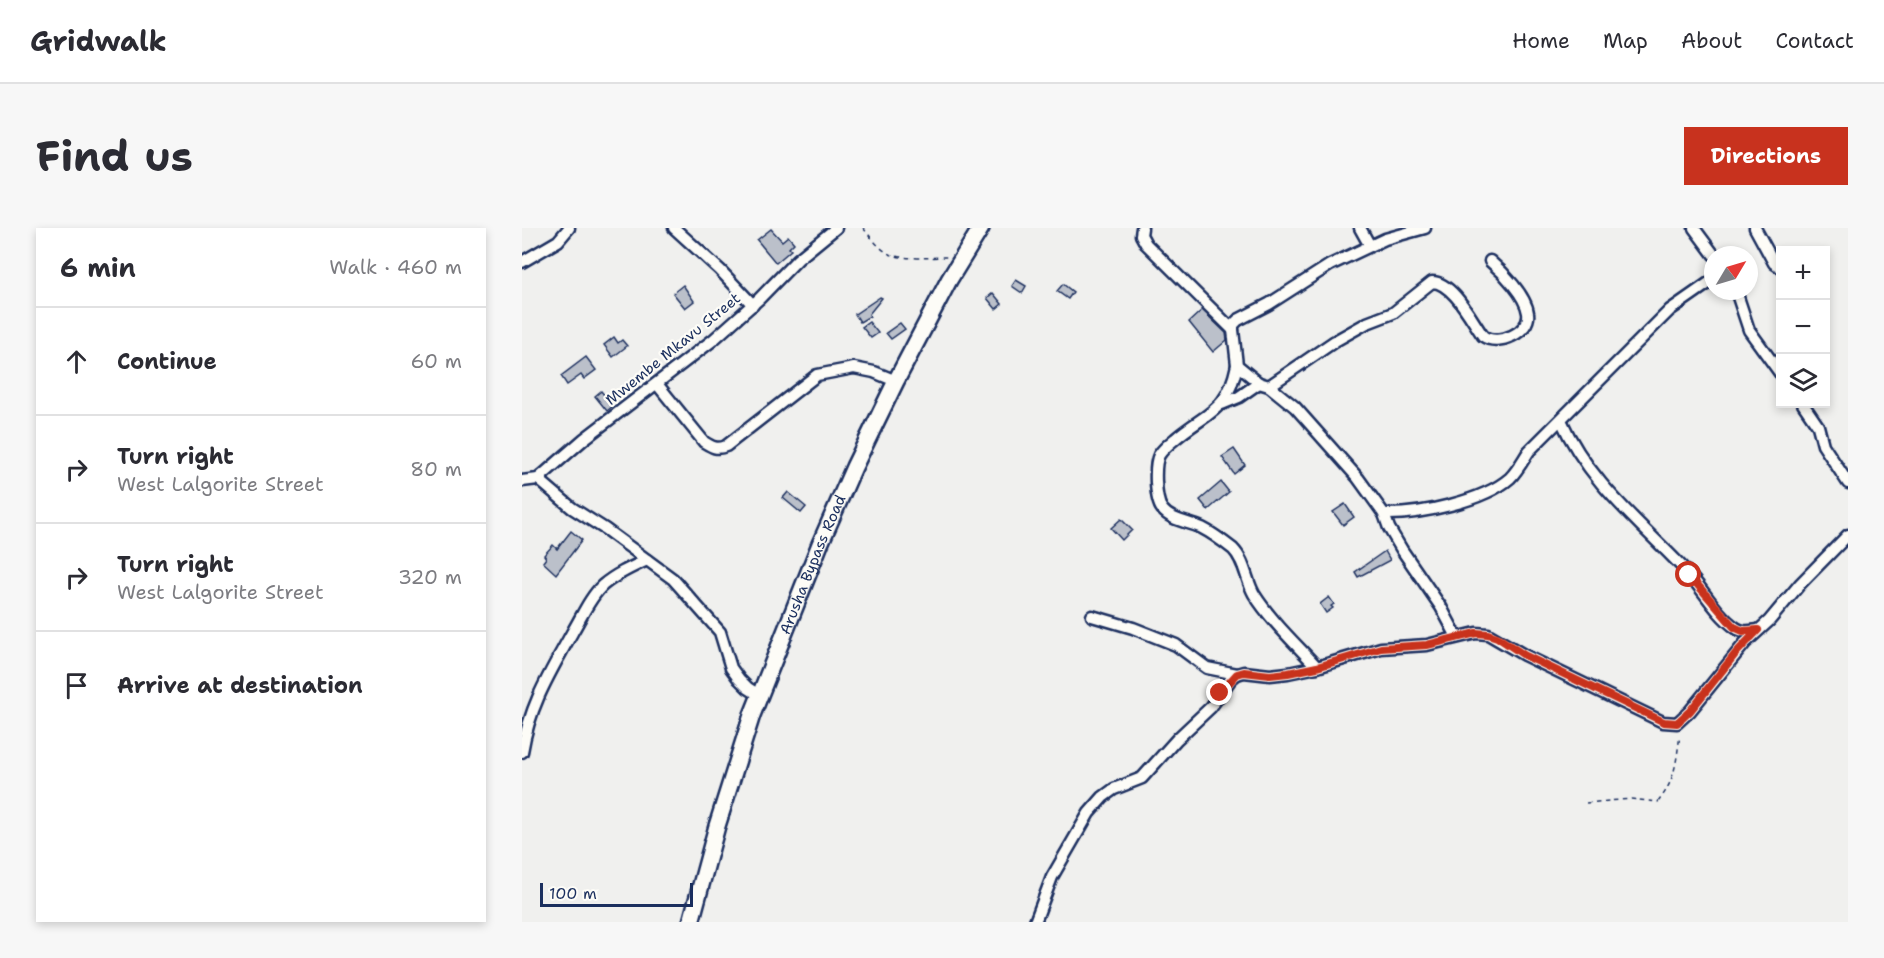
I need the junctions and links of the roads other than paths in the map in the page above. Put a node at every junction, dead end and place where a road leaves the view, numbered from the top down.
1 (569, 228) edge
2 (674, 228) edge
3 (836, 228) edge
4 (981, 228) edge
5 (1142, 228) edge
6 (1360, 228) edge
7 (1425, 228) edge
8 (1694, 228) edge
9 (1755, 228) edge
10 (1370, 246) junction
11 (1707, 246) edge
12 (1490, 261) dead end
13 (522, 262) edge
14 (1776, 264) edge
15 (1704, 286) edge
16 (1739, 300) edge
17 (753, 305) junction
18 (1233, 330) junction
19 (1237, 364) junction
20 (1776, 367) edge
21 (896, 381) junction
22 (657, 384) junction
23 (1264, 384) junction
24 (1221, 404) junction
25 (1806, 408) edge
26 (1561, 420) junction
27 (523, 478) edge
28 (538, 479) junction
29 (1848, 483) edge
30 (1384, 514) junction
31 (1848, 535) edge
32 (647, 560) junction
33 (1092, 616) dead end
34 (1758, 630) junction
35 (1457, 637) junction
36 (1317, 667) junction
37 (1237, 674) junction
38 (759, 695) junction
39 (522, 753) edge
40 (691, 922) edge
41 (1035, 922) edge

1 - 13 street
2 - 17 street
3 - 17 street, Mwembe Mkavu Street
4 - 21 main road, Arusha Bypass Road
5 - 18 street
6 - 10 street
7 - 10 street
8 - 11 street
9 - 14 street
10 - 18 street
12 - 23 street
15 - 26 street
16 - 20 street
17 - 22 street, Mwembe Mkavu Street
18 - 19 street
19 - 23 street
19 - 24 street
21 - 22 street
21 - 38 main road, Arusha Bypass Road
22 - 28 street, Mwembe Mkavu Street
23 - 24 street
23 - 30 street
24 - 36 street
25 - 29 street
26 - 30 street
26 - 34 street
27 - 28 street
28 - 32 street
30 - 35 street
31 - 34 street
32 - 38 street
32 - 39 street
33 - 37 street
34 - 35 street
35 - 36 street
36 - 37 street
37 - 41 street
38 - 40 main road, Arusha Bypass Road

